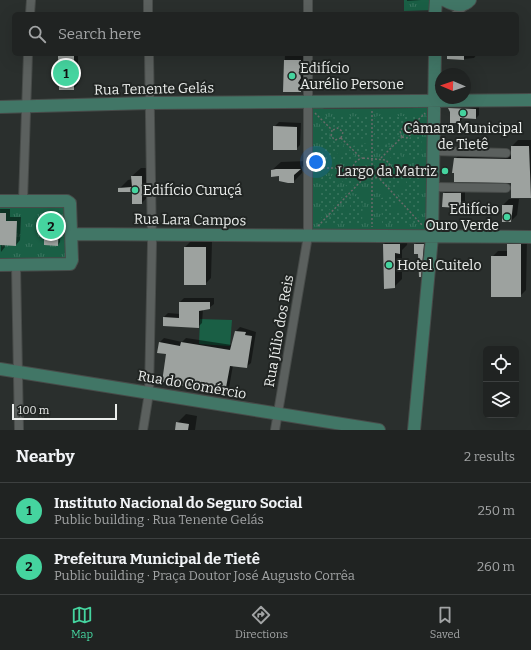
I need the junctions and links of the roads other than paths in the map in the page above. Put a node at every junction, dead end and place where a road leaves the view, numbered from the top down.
1 (31, 0) edge
2 (148, 0) edge
3 (308, 0) edge
4 (436, 0) edge
5 (444, 0) edge
6 (468, 2) edge
7 (30, 12) edge
8 (148, 12) edge
9 (308, 12) edge
10 (435, 12) edge
11 (458, 12) edge
12 (28, 56) edge
13 (149, 56) edge
14 (308, 56) edge
15 (435, 56) edge
16 (435, 68) edge
17 (531, 100) edge
18 (471, 101) edge
19 (308, 102) junction
20 (435, 102) joint
21 (150, 103) junction
22 (26, 106) junction
23 (0, 107) edge
24 (434, 151) junction
25 (506, 153) dead end
26 (433, 187) junction
27 (506, 188) dead end
28 (23, 200) junction
29 (0, 201) edge
30 (72, 234) junction
31 (152, 234) junction
32 (308, 236) junction
33 (432, 237) junction
34 (531, 237) edge
35 (0, 265) edge
36 (16, 266) junction
37 (0, 369) edge
38 (18, 372) junction
39 (149, 393) junction
40 (278, 415) junction
41 (19, 430) edge
42 (143, 430) edge
43 (275, 430) edge
44 (378, 430) edge
45 (414, 430) edge

1 - 7 street
2 - 8 street
3 - 9 street
4 - 10 street
5 - 6 street
6 - 11 street
12 - 22 street
13 - 21 street
14 - 19 street
15 - 16 street
17 - 18 street
19 - 20 street, Rua Tenente Gelás
19 - 21 street, Rua Tenente Gelás
19 - 32 street, Rua Júlio dos Reis
20 - 24 street
21 - 22 street, Rua Tenente Gelás
21 - 31 street
22 - 23 street, Rua Tenente Gelás
22 - 28 street
24 - 25 street
24 - 26 street
26 - 27 street
26 - 33 street
28 - 29 street
28 - 30 street
30 - 31 street, Rua Lara Campos
30 - 36 street
31 - 32 street, Rua Lara Campos
31 - 39 street
32 - 33 street, Rua Lara Campos
32 - 40 street, Rua Júlio dos Reis
33 - 34 street
33 - 45 street
35 - 36 street
36 - 38 street
37 - 38 street, Rua do Comércio
38 - 39 street, Rua do Comércio
38 - 41 street
39 - 40 street, Rua do Comércio
39 - 42 street
40 - 43 street, Rua Júlio dos Reis
40 - 44 street, Rua do Comércio

